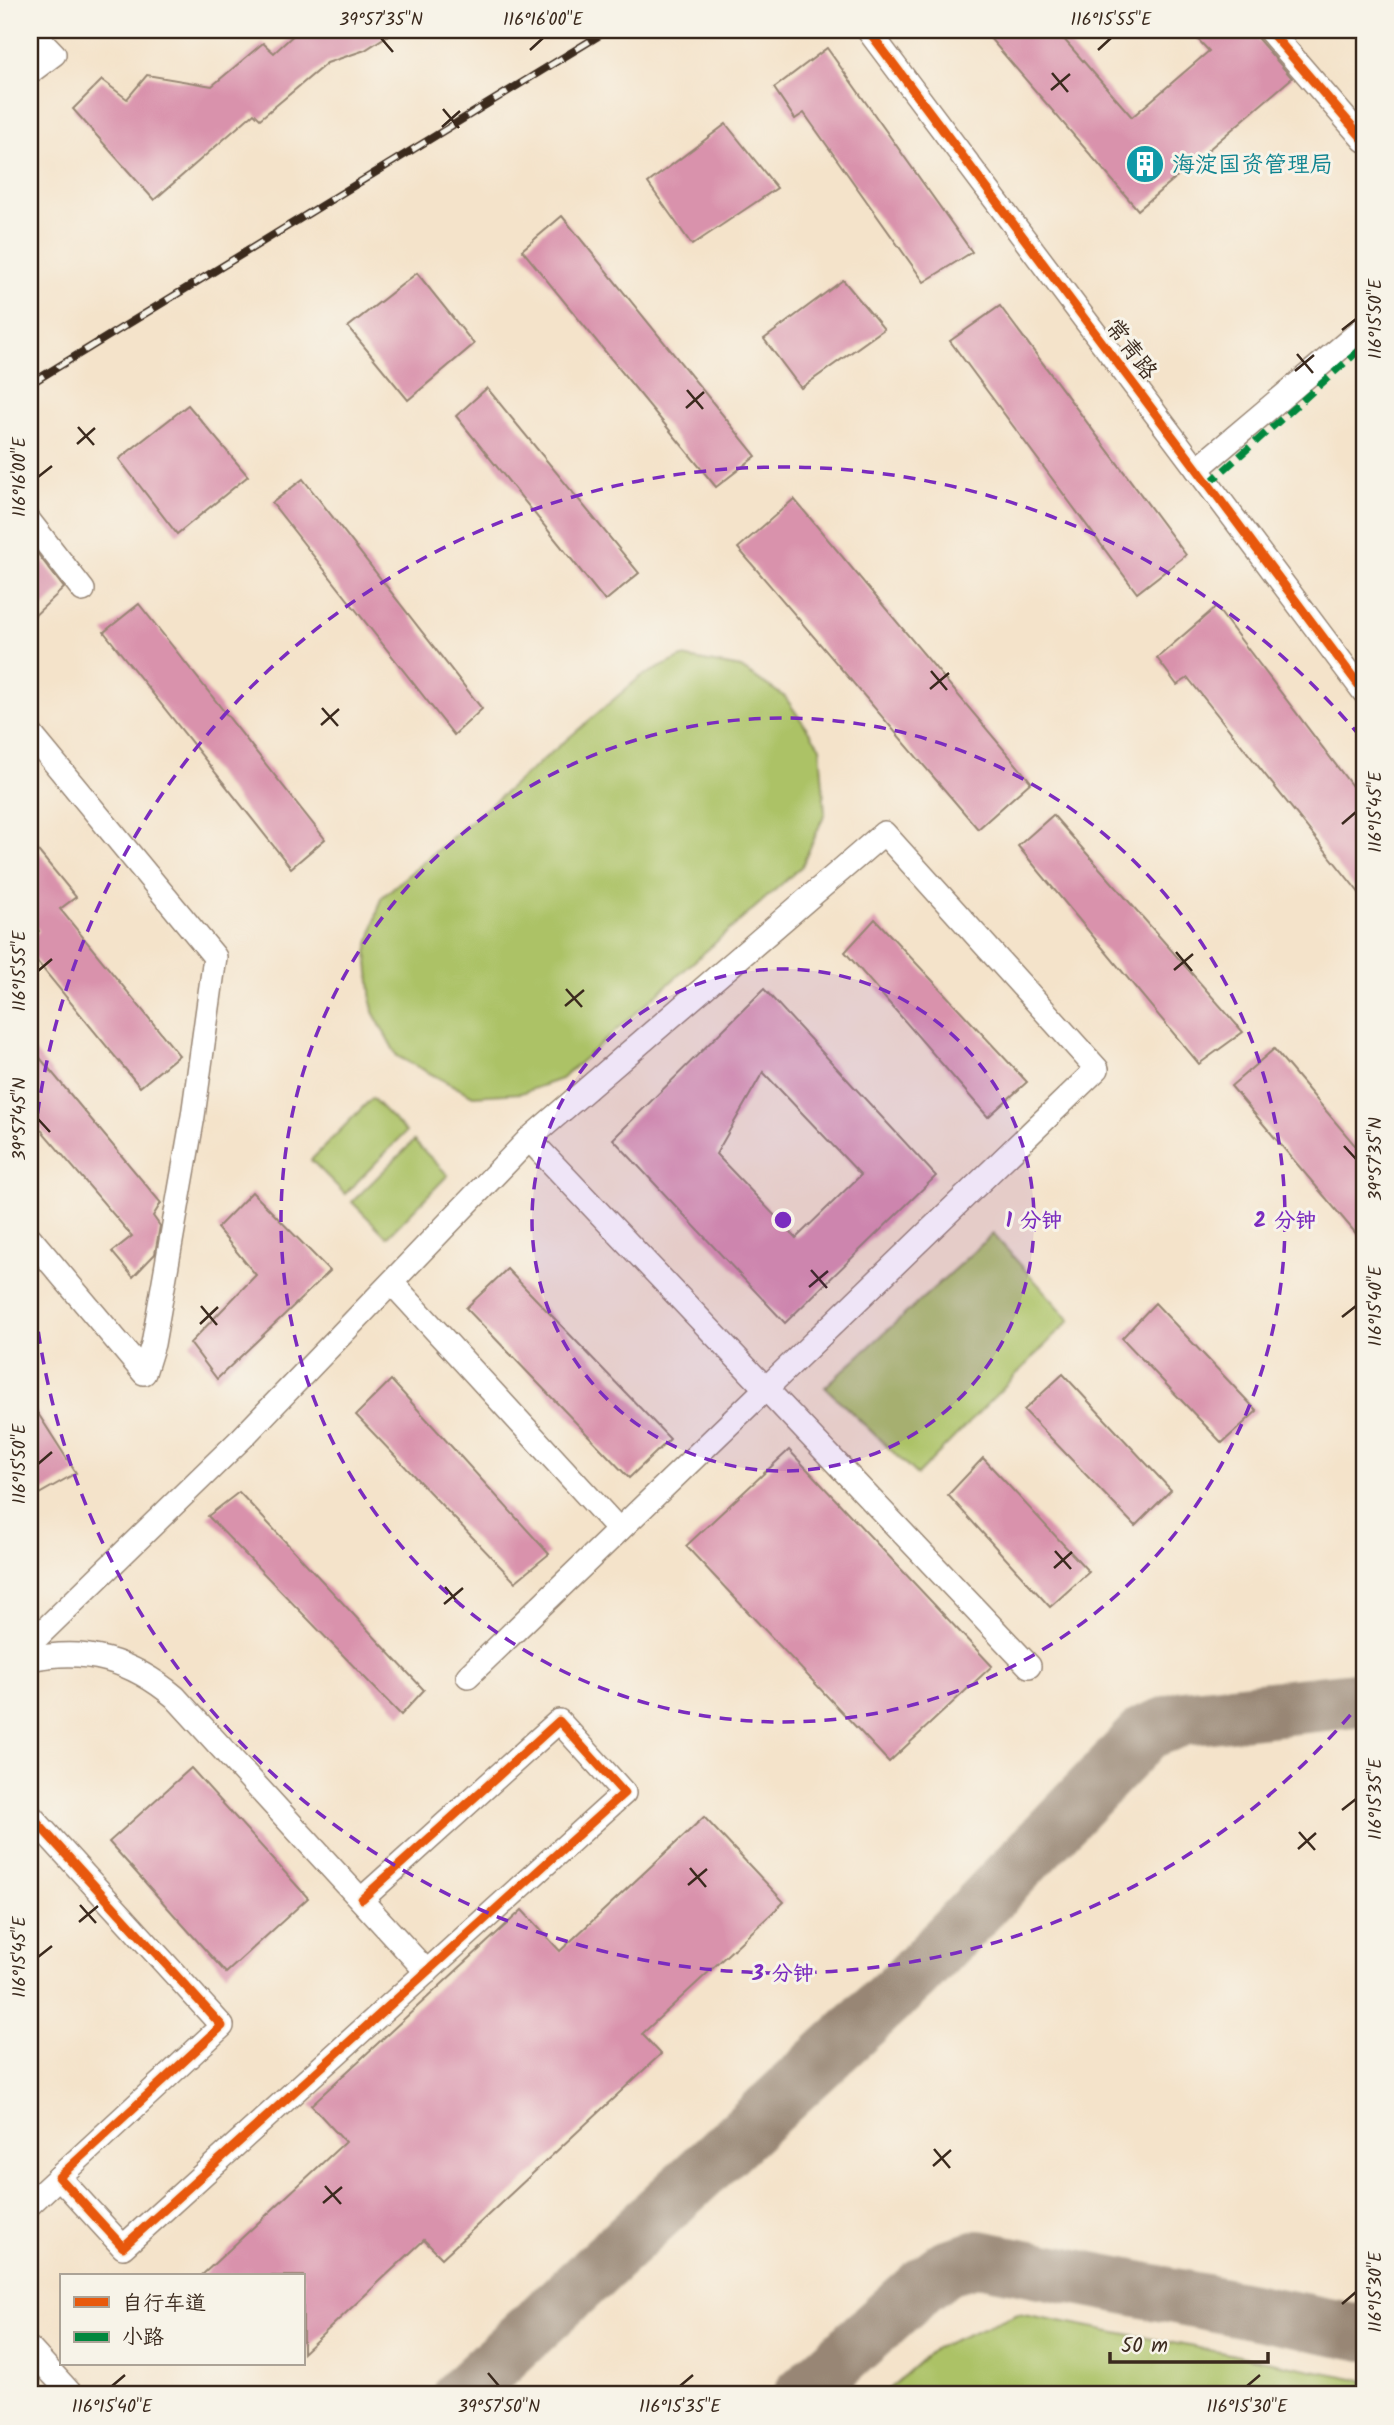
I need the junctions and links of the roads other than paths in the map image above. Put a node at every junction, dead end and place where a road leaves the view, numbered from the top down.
1 (32, 30) edge
2 (868, 30) edge
3 (1269, 30) edge
4 (30, 72) edge
5 (1364, 140) edge
6 (1364, 328) edge
7 (1197, 469) junction
8 (30, 522) edge
9 (83, 590) dead end
10 (1364, 692) edge
11 (30, 733) edge
12 (529, 1139) junction
13 (30, 1238) edge
14 (393, 1284) junction
15 (766, 1389) junction
16 (619, 1530) junction
17 (30, 1644) edge
18 (30, 1659) edge
19 (1029, 1666) dead end
20 (468, 1676) dead end
21 (30, 1815) edge
22 (362, 1899) junction
23 (427, 1972) junction
24 (59, 2177) junction
25 (30, 2204) edge
26 (30, 2349) edge
27 (72, 2395) edge

1 - 4 street
2 - 7 street, 常青路
3 - 5 street
6 - 7 street
7 - 10 street, 常青路
8 - 9 street
11 - 13 street
12 - 14 street
12 - 15 street
12 - 15 street
14 - 16 street
14 - 17 street
15 - 16 street
15 - 19 street
16 - 20 street
18 - 22 street
21 - 24 street
22 - 23 street
22 - 23 street
23 - 24 street
24 - 25 street
26 - 27 street

